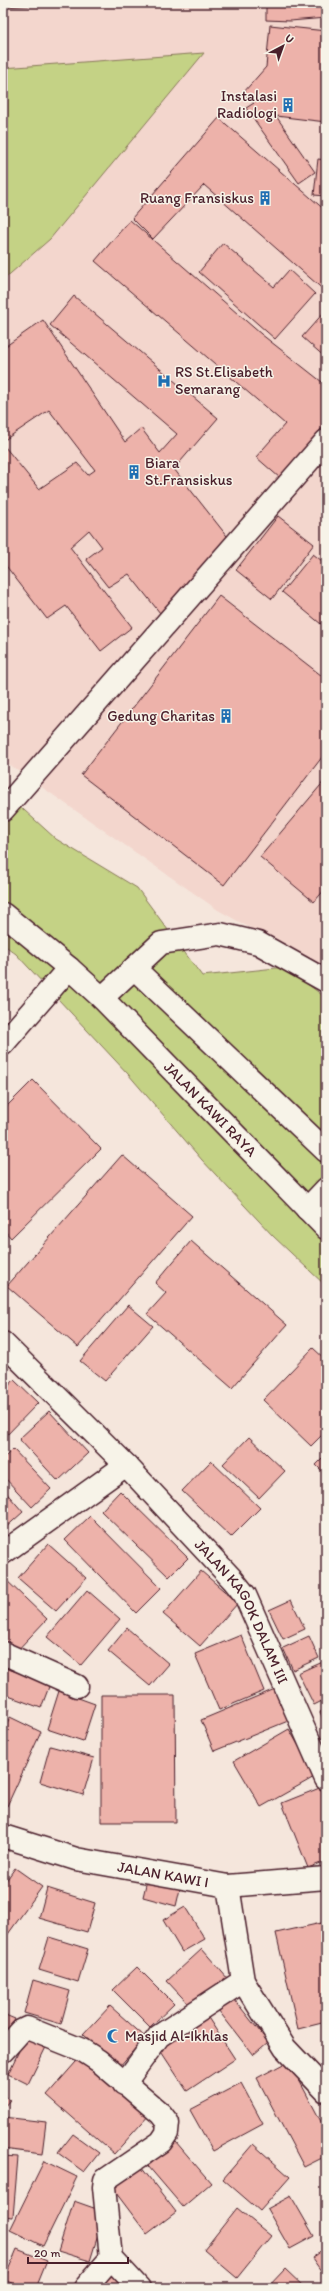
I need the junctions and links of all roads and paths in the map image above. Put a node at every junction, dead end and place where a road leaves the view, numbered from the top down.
1 (326, 441) edge
2 (3, 810) edge
3 (3, 914) edge
4 (69, 968) junction
5 (134, 968) junction
6 (326, 981) edge
7 (102, 998) junction
8 (3, 1044) edge
9 (326, 1151) edge
10 (326, 1189) edge
11 (307, 1209) junction
12 (326, 1228) edge
13 (3, 1343) edge
14 (126, 1465) junction
15 (3, 1553) edge
16 (3, 1653) edge
17 (77, 1686) dead end
18 (326, 1779) edge
19 (3, 1836) edge
20 (326, 1878) edge
21 (228, 1886) junction
22 (243, 1981) junction
23 (3, 2051) edge
24 (124, 2084) junction
25 (326, 2090) edge
26 (111, 2258) junction
27 (85, 2288) edge
28 (139, 2288) edge

1 - 2 street
3 - 4 street, JALAN KAWI RAYA
4 - 7 street, JALAN KAWI RAYA
4 - 8 street
5 - 6 street
5 - 7 street
5 - 9 street
7 - 11 street, JALAN KAWI RAYA
10 - 11 street
11 - 12 street, JALAN KAWI RAYA
13 - 14 street, JALAN KAGOK DALAM III
14 - 15 street
14 - 18 street, JALAN KAGOK DALAM III
16 - 17 street
19 - 21 street, JALAN KAWI I
20 - 21 street, JALAN KAWI I
21 - 22 street
22 - 24 street
22 - 25 street
23 - 24 street
24 - 26 street
26 - 27 street
26 - 28 street

